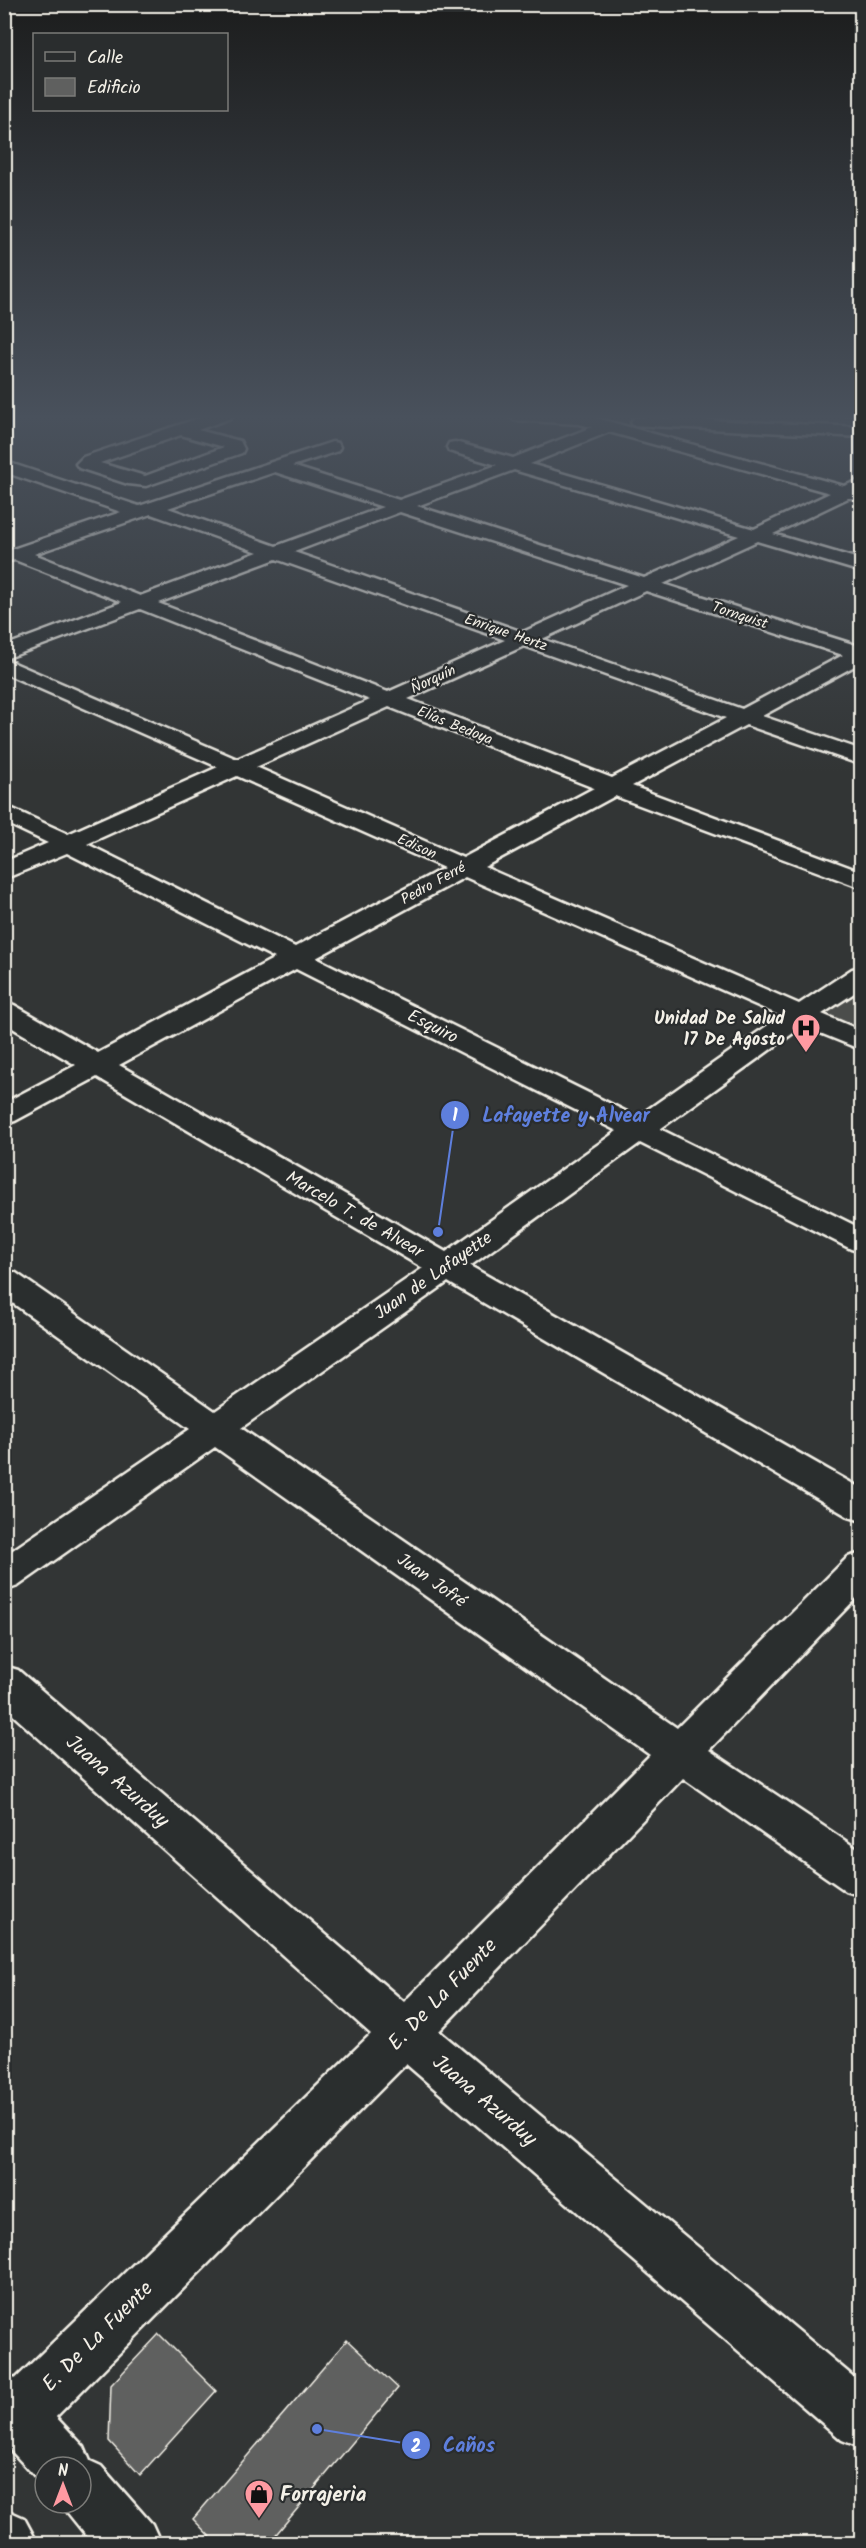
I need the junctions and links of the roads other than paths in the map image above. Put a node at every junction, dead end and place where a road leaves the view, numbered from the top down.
1 (74, 534) edge
2 (220, 534) edge
3 (326, 534) edge
4 (488, 534) edge
5 (752, 534) edge
6 (756, 535) junction
7 (278, 552) junction
8 (10, 556) edge
9 (861, 566) edge
10 (645, 584) junction
11 (140, 603) junction
12 (524, 638) junction
13 (4, 653) edge
14 (861, 654) edge
15 (4, 664) edge
16 (390, 699) junction
17 (743, 716) junction
18 (861, 758) edge
19 (237, 766) junction
20 (613, 787) junction
21 (4, 812) edge
22 (69, 843) junction
23 (462, 866) junction
24 (4, 872) edge
25 (861, 881) edge
26 (296, 957) junction
27 (861, 975) edge
28 (4, 1011) edge
29 (801, 1016) junction
30 (861, 1042) edge
31 (98, 1065) junction
32 (4, 1114) edge
33 (638, 1129) junction
34 (861, 1242) edge
35 (447, 1267) junction
36 (4, 1281) edge
37 (215, 1427) junction
38 (861, 1507) edge
39 (861, 1567) edge
40 (4, 1576) edge
41 (4, 1682) edge
42 (678, 1752) junction
43 (861, 1877) edge
44 (405, 2032) junction
45 (11, 2408) edge
46 (861, 2420) edge
47 (53, 2455) edge
48 (93, 2500) edge
49 (4, 2538) edge
50 (9, 2544) edge
51 (132, 2544) edge

1 - 8 street
2 - 7 street, Enrique Hertz
3 - 7 street
4 - 10 street, Tornquist
5 - 6 street
6 - 9 street
6 - 10 street, Ñorquín
7 - 11 street
7 - 12 street, Enrique Hertz
8 - 11 street, Elías Bedoya
10 - 12 street, Ñorquín
10 - 14 street, Tornquist
11 - 13 street
11 - 16 street, Elías Bedoya
12 - 16 street, Ñorquín
12 - 17 street, Enrique Hertz
14 - 17 street, Pedro Ferré
15 - 19 street, Edison
16 - 19 street, Ñorquín
16 - 20 street, Elías Bedoya
17 - 18 street, Enrique Hertz
17 - 20 street, Pedro Ferré
19 - 22 street, Ñorquín
19 - 23 street, Edison
20 - 23 street, Pedro Ferré
20 - 25 street, Elías Bedoya
21 - 22 street, Esquiro
22 - 24 street, Ñorquín
22 - 26 street, Esquiro
23 - 26 street, Pedro Ferré
23 - 29 street, Edison
26 - 31 street, Pedro Ferré
26 - 33 street, Esquiro
27 - 29 street, Juan de Lafayette
28 - 31 street, Marcelo T. de Alvear
29 - 30 street, Edison
29 - 33 street, Juan de Lafayette
31 - 32 street, Pedro Ferré
31 - 35 street, Marcelo T. de Alvear
33 - 34 street, Esquiro
33 - 35 street, Juan de Lafayette
35 - 37 street, Juan de Lafayette
35 - 38 street, Marcelo T. de Alvear
36 - 37 street, Juan Jofré
37 - 40 street, Juan de Lafayette
37 - 42 street, Juan Jofré
39 - 42 street, E. De La Fuente
41 - 44 street, Juana Azurduy
42 - 43 street, Juan Jofré
42 - 44 street, E. De La Fuente
44 - 45 street, E. De La Fuente
44 - 46 street, Juana Azurduy
45 - 47 street
48 - 51 street
49 - 50 street

